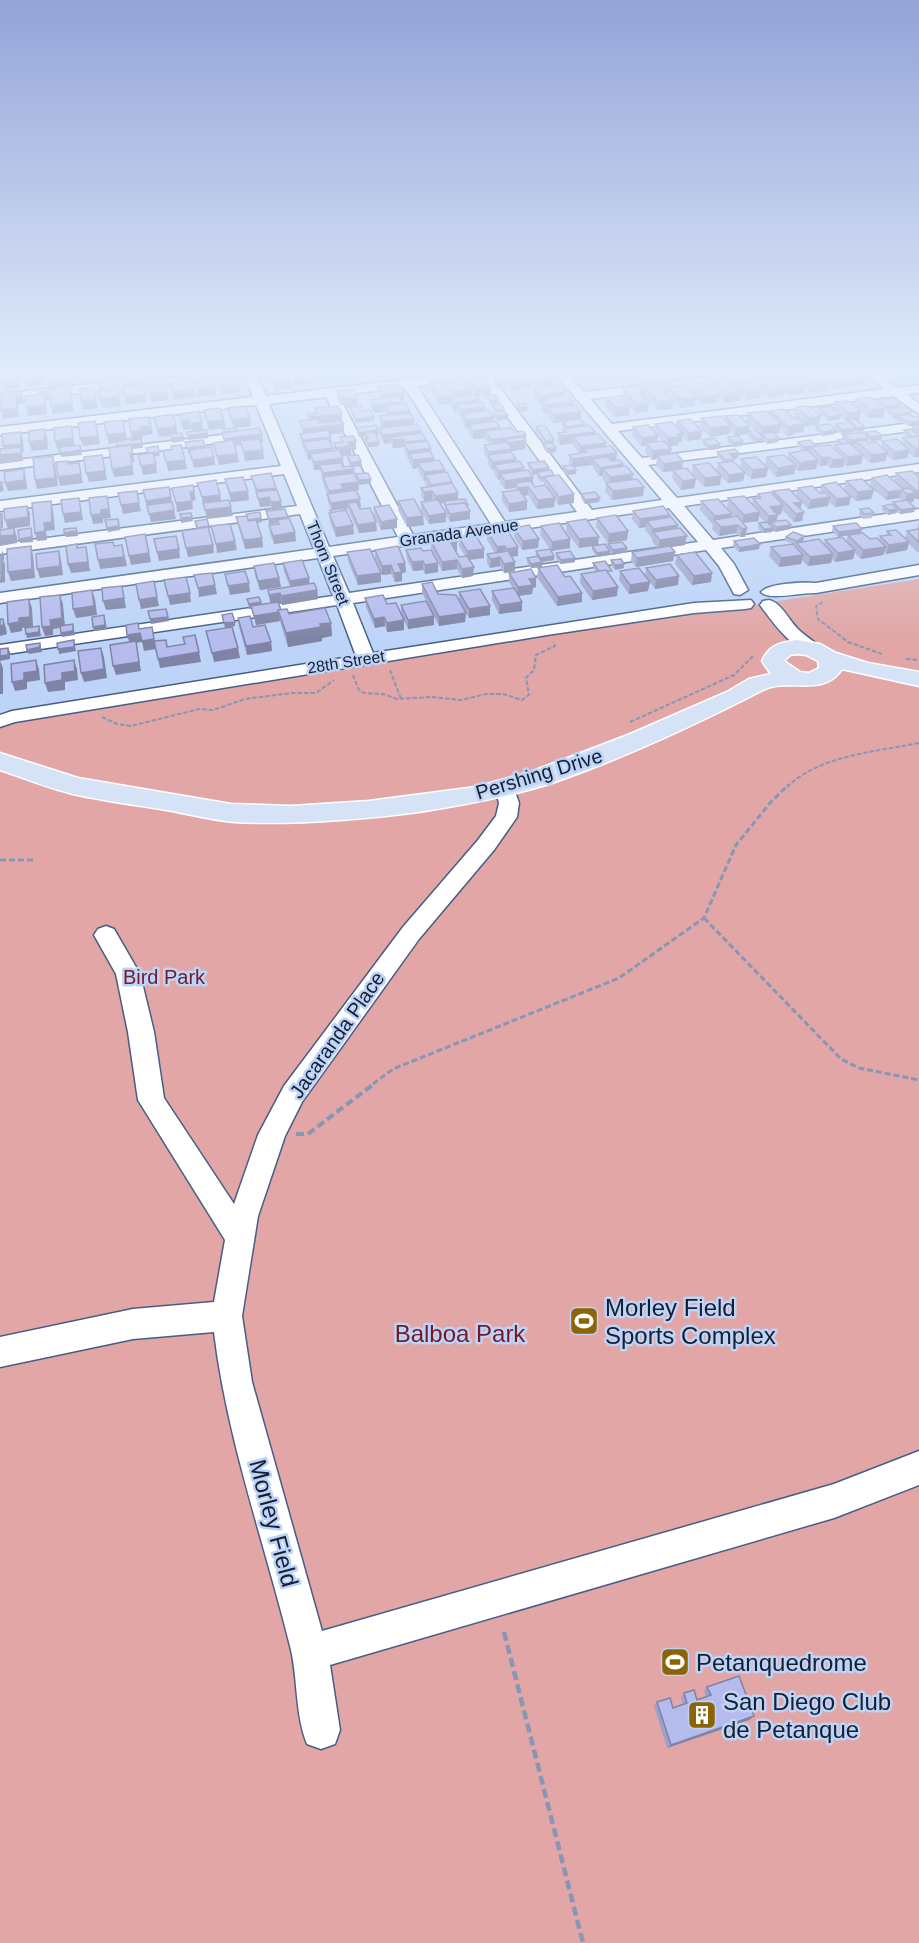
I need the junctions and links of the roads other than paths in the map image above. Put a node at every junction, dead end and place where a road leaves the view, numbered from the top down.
1 (53, 460) edge
2 (285, 460) edge
3 (366, 460) edge
4 (458, 460) edge
5 (547, 460) edge
6 (636, 460) edge
7 (656, 460) edge
8 (638, 462) junction
9 (0, 466) edge
10 (919, 468) edge
11 (289, 469) junction
12 (672, 502) junction
13 (0, 506) edge
14 (306, 509) junction
15 (587, 514) junction
16 (919, 514) edge
17 (501, 527) junction
18 (408, 540) junction
19 (710, 546) junction
20 (0, 549) edge
21 (323, 552) junction
22 (919, 570) edge
23 (0, 598) edge
24 (755, 598) junction
25 (344, 601) junction
26 (0, 650) edge
27 (781, 655) junction
28 (366, 658) junction
29 (823, 660) junction
30 (919, 679) edge
31 (919, 686) edge
32 (0, 721) edge
33 (635, 725) junction
34 (0, 761) edge
35 (505, 788) junction
36 (202, 807) junction
37 (106, 935) dead end
38 (240, 1238) junction
39 (227, 1316) junction
40 (0, 1352) edge
41 (919, 1468) edge
42 (310, 1653) junction
43 (321, 1730) dead end

1 - 9 street
2 - 11 street, Thorn Street
3 - 18 street
4 - 17 street
5 - 15 street
6 - 8 street
7 - 8 street
8 - 12 street
10 - 12 street, Granada Avenue
11 - 13 street
11 - 14 street, Thorn Street
12 - 15 street, Granada Avenue
12 - 19 street
14 - 20 street
14 - 21 street, Thorn Street
15 - 17 street, Granada Avenue
16 - 19 street
17 - 18 street, Granada Avenue
18 - 21 street, Granada Avenue
19 - 24 street
19 - 25 street
21 - 23 street, Granada Avenue
21 - 25 street, Thorn Street
22 - 24 street, 28th Street
24 - 27 street
24 - 28 street, 28th Street
24 - 29 street
25 - 26 street
25 - 28 street, Thorn Street
27 - 29 main road
27 - 29 main road
27 - 33 main road, Pershing Drive
27 - 35 main road, Pershing Drive
28 - 32 street, 28th Street
29 - 30 main road
29 - 31 main road
33 - 35 main road
33 - 36 main road, Pershing Drive
34 - 36 main road, Pershing Drive
35 - 36 main road, Pershing Drive
35 - 38 street, Jacaranda Place
37 - 38 street
38 - 39 street, Jacaranda Place
39 - 40 street
39 - 42 street, Morley Field
41 - 42 street
42 - 43 street, Morley Field

